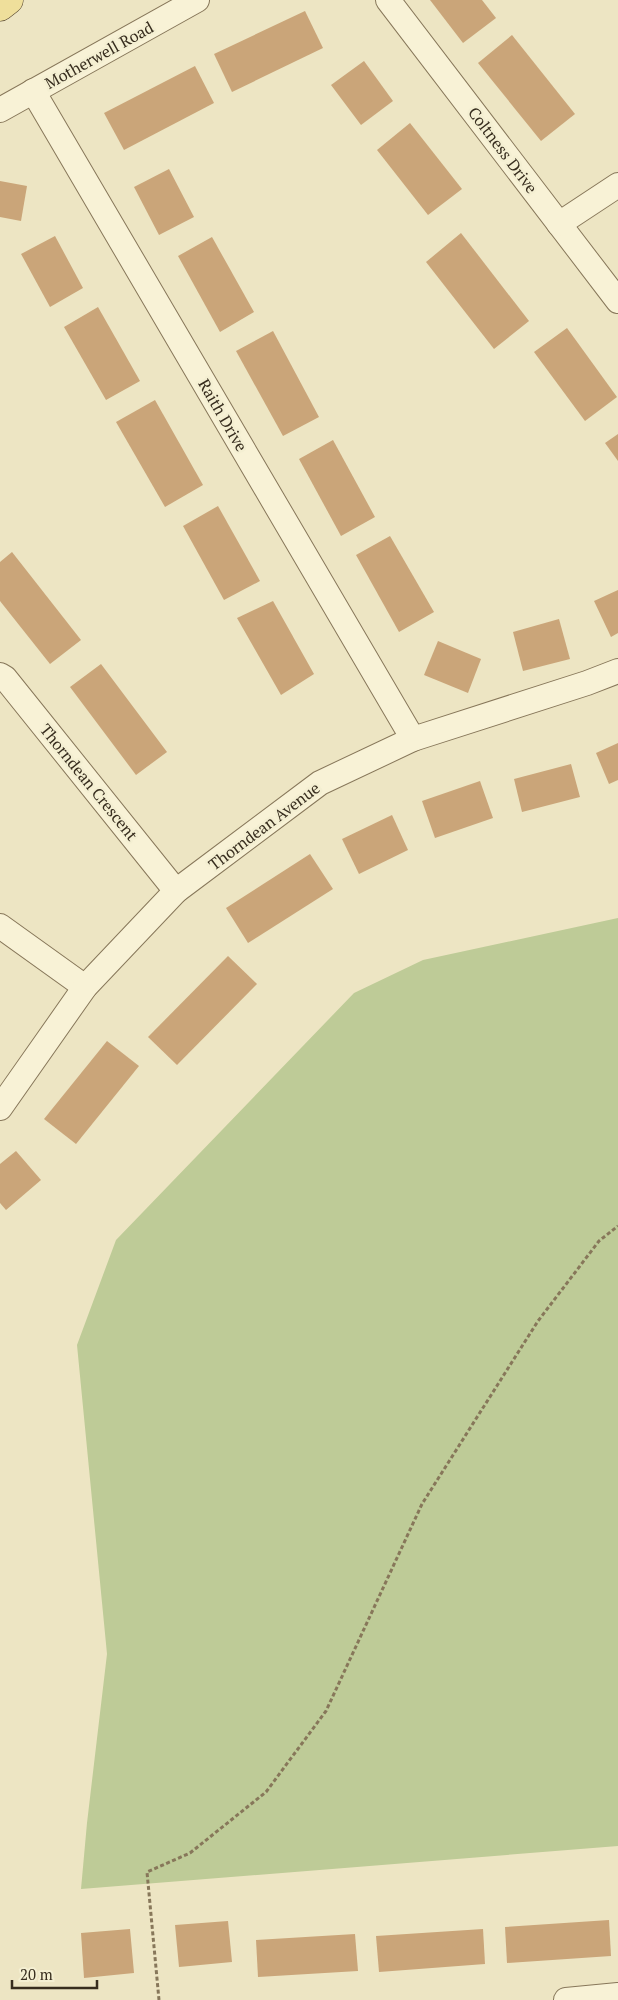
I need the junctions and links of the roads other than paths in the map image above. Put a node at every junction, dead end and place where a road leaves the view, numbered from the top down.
1 (9, 0) edge
2 (198, 0) edge
3 (388, 0) edge
4 (0, 7) edge
5 (33, 91) junction
6 (0, 110) edge
7 (618, 185) edge
8 (559, 224) junction
9 (618, 301) edge
10 (618, 670) edge
11 (0, 674) edge
12 (413, 739) junction
13 (176, 891) junction
14 (0, 926) edge
15 (85, 987) junction
16 (0, 1108) edge
17 (618, 1995) edge
18 (566, 2000) edge

1 - 4 main road
2 - 5 street, Motherwell Road
3 - 8 street, Coltness Drive
5 - 6 street, Motherwell Road
5 - 12 street, Raith Drive
7 - 8 street
8 - 9 street, Coltness Drive
10 - 12 street, Thorndean Avenue
11 - 13 street, Thorndean Crescent
12 - 13 street, Thorndean Avenue
13 - 15 street, Thorndean Avenue
14 - 15 street
15 - 16 street, Thorndean Avenue
17 - 18 street

